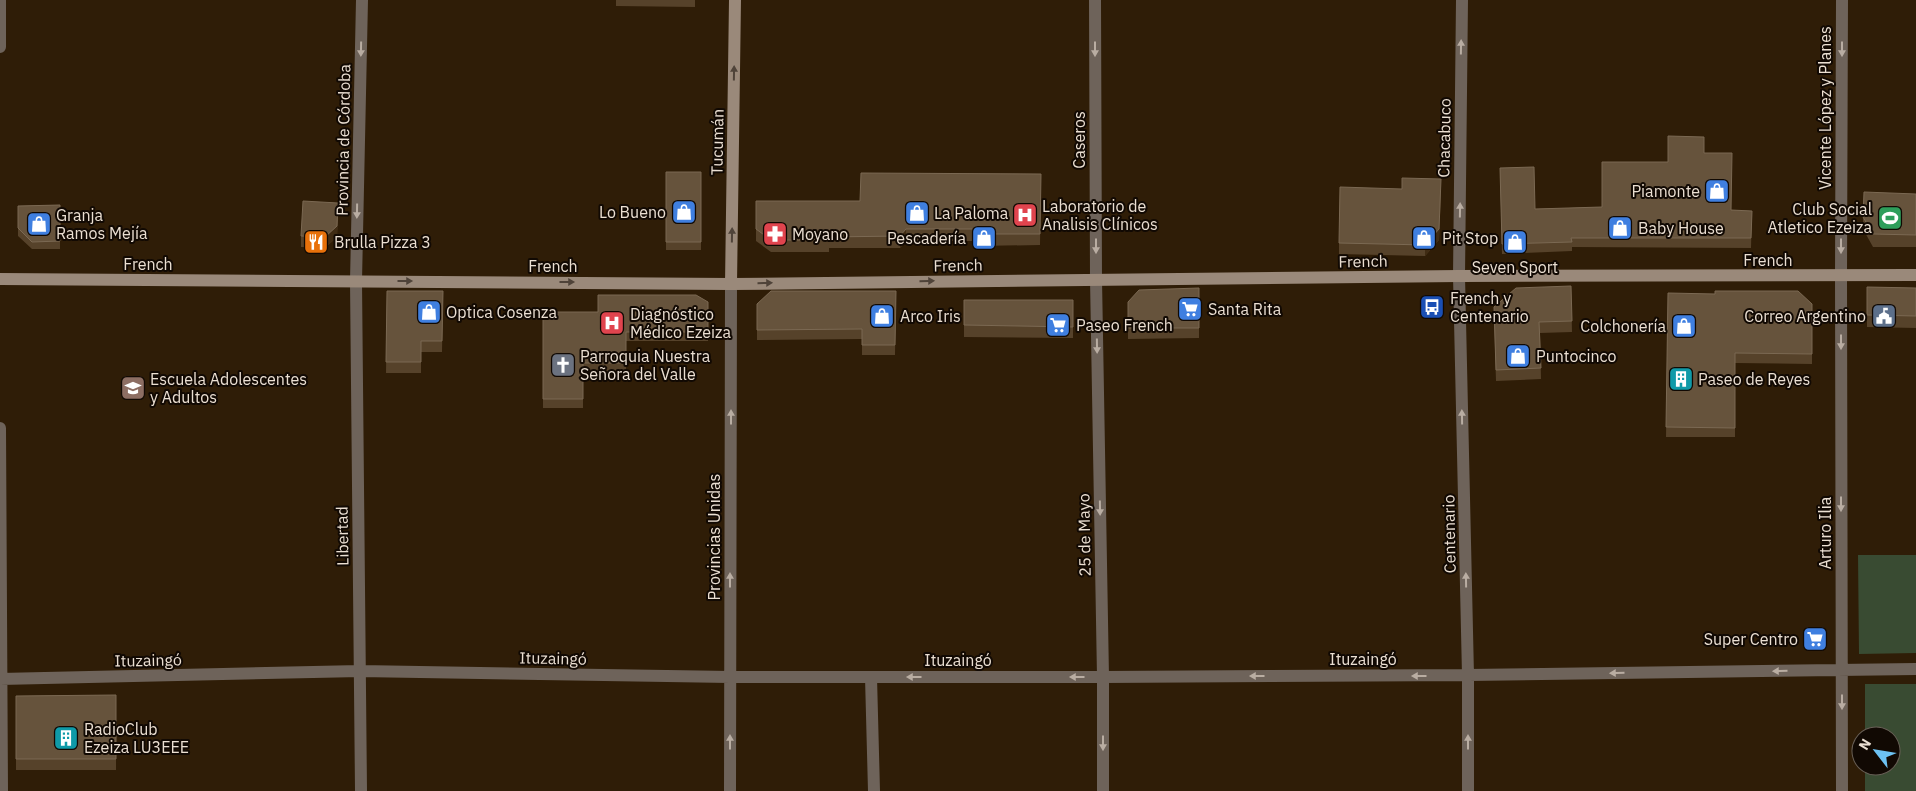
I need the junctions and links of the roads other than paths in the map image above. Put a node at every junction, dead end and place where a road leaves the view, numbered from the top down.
1 (0, 0) edge
2 (362, 0) edge
3 (735, 0) edge
4 (1095, 0) edge
5 (1462, 0) edge
6 (1842, 0) edge
7 (0, 47) edge
8 (1916, 275) edge
9 (1459, 276) junction
10 (1841, 276) junction
11 (0, 279) edge
12 (1096, 279) junction
13 (356, 281) junction
14 (731, 284) junction
15 (0, 428) edge
16 (1916, 669) edge
17 (1842, 670) junction
18 (360, 671) junction
19 (1468, 675) junction
20 (730, 676) junction
21 (1103, 676) junction
22 (871, 677) junction
23 (1, 679) edge
24 (2, 791) edge
25 (361, 791) edge
26 (730, 791) edge
27 (874, 791) edge
28 (1103, 791) edge
29 (1468, 791) edge
30 (1842, 791) edge

1 - 7 street
2 -> 13 street, Provincia de Córdoba
14 -> 3 street, Tucumán
4 -> 12 street, Caseros
9 -> 5 street, Chacabuco
6 -> 10 street, Vicente López y Planes
8 - 10 street, French
9 - 10 street, French
9 - 12 street, French
19 -> 9 street, Centenario
10 -> 17 street, Arturo Ilia
11 - 13 street, French
14 -> 12 street, French
12 -> 21 street, 25 de Mayo
13 -> 14 street, French
13 - 18 street, Libertad
20 -> 14 street, Provincias Unidas
15 - 23 street
16 - 17 street, Ituzaingó
17 -> 19 street, Ituzaingó
17 -> 30 street, Arturo Ilia
18 - 20 street, Ituzaingó
18 - 23 street, Ituzaingó
18 - 25 street, Libertad
19 -> 21 street, Ituzaingó
29 -> 19 street, Centenario
20 - 22 street, Ituzaingó
26 -> 20 street, Provincias Unidas
21 -> 22 street, Ituzaingó
21 -> 28 street, 25 de Mayo
22 - 27 street
23 - 24 street

